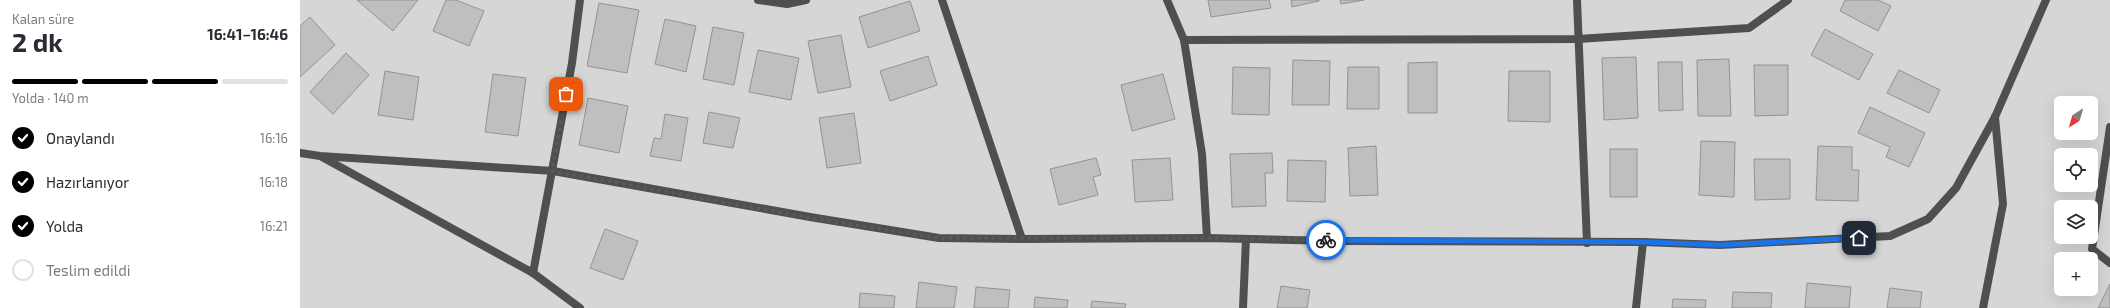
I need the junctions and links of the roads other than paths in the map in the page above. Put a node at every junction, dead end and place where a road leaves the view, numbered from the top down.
1 (580, 0) edge
2 (758, 0) edge
3 (806, 0) edge
4 (942, 0) edge
5 (1167, 0) edge
6 (1577, 0) edge
7 (1788, 0) edge
8 (2046, 0) edge
9 (1578, 39) junction
10 (1184, 40) junction
11 (1995, 117) junction
12 (2110, 128) edge
13 (300, 152) edge
14 (320, 156) junction
15 (552, 171) junction
16 (1207, 238) junction
17 (1246, 238) junction
18 (1022, 239) junction
19 (1643, 242) junction
20 (1587, 243) junction
21 (2110, 263) edge
22 (533, 272) junction
23 (580, 308) edge
24 (1243, 308) edge
25 (1636, 308) edge
26 (1983, 308) edge

1 - 15 street
2 - 3 street
4 - 18 street
5 - 10 street
6 - 9 street
7 - 9 street
8 - 11 street
9 - 10 street
9 - 20 street
10 - 16 street
11 - 19 street
11 - 26 street
12 - 21 street
13 - 14 street
14 - 15 street
14 - 22 street
15 - 18 street
15 - 22 street
16 - 17 street
16 - 18 street
17 - 20 street
17 - 24 street
19 - 20 street
19 - 25 street
22 - 23 street

